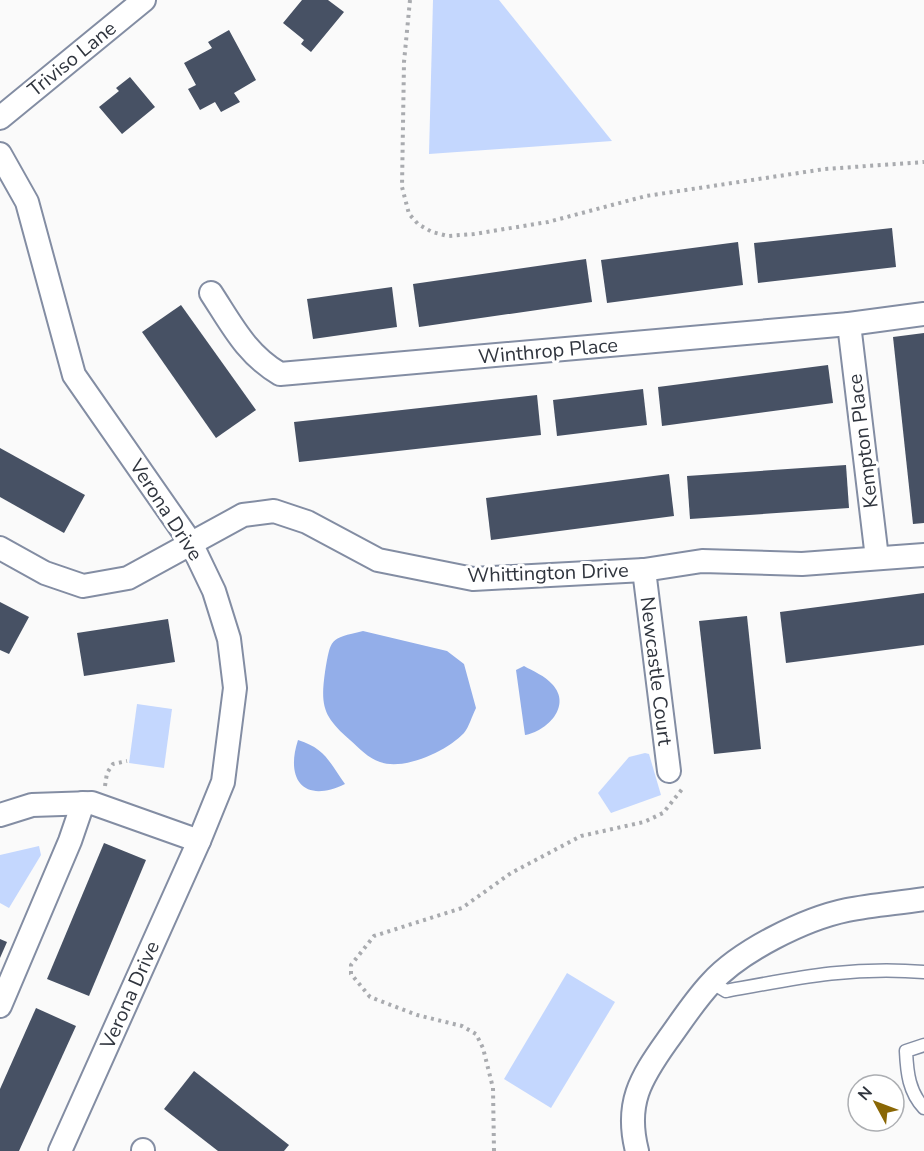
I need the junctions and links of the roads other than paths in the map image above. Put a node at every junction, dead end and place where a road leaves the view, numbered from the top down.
1 (144, 0) edge
2 (0, 118) edge
3 (0, 153) edge
4 (211, 293) dead end
5 (924, 314) edge
6 (849, 324) junction
7 (191, 543) junction
8 (0, 548) edge
9 (924, 555) edge
10 (877, 558) junction
11 (644, 570) junction
12 (669, 771) dead end
13 (83, 803) junction
14 (0, 815) edge
15 (199, 841) junction
16 (924, 899) edge
17 (924, 972) edge
18 (711, 982) junction
19 (0, 1006) edge
20 (924, 1045) edge
21 (924, 1108) edge
22 (62, 1149) edge
23 (637, 1151) edge

1 - 2 street, Triviso Lane
3 - 7 street, Verona Drive
4 - 6 street, Winthrop Place
5 - 6 street, Winthrop Place
6 - 10 street, Kempton Place
7 - 8 street, Whittington Drive
7 - 11 street, Whittington Drive
7 - 15 street, Verona Drive
9 - 10 street, Whittington Drive
10 - 11 street, Whittington Drive
11 - 12 street, Newcastle Court
13 - 14 street
13 - 15 street
13 - 19 street
15 - 22 street, Verona Drive
16 - 18 street
17 - 18 lane
18 - 23 street
20 - 21 lane

